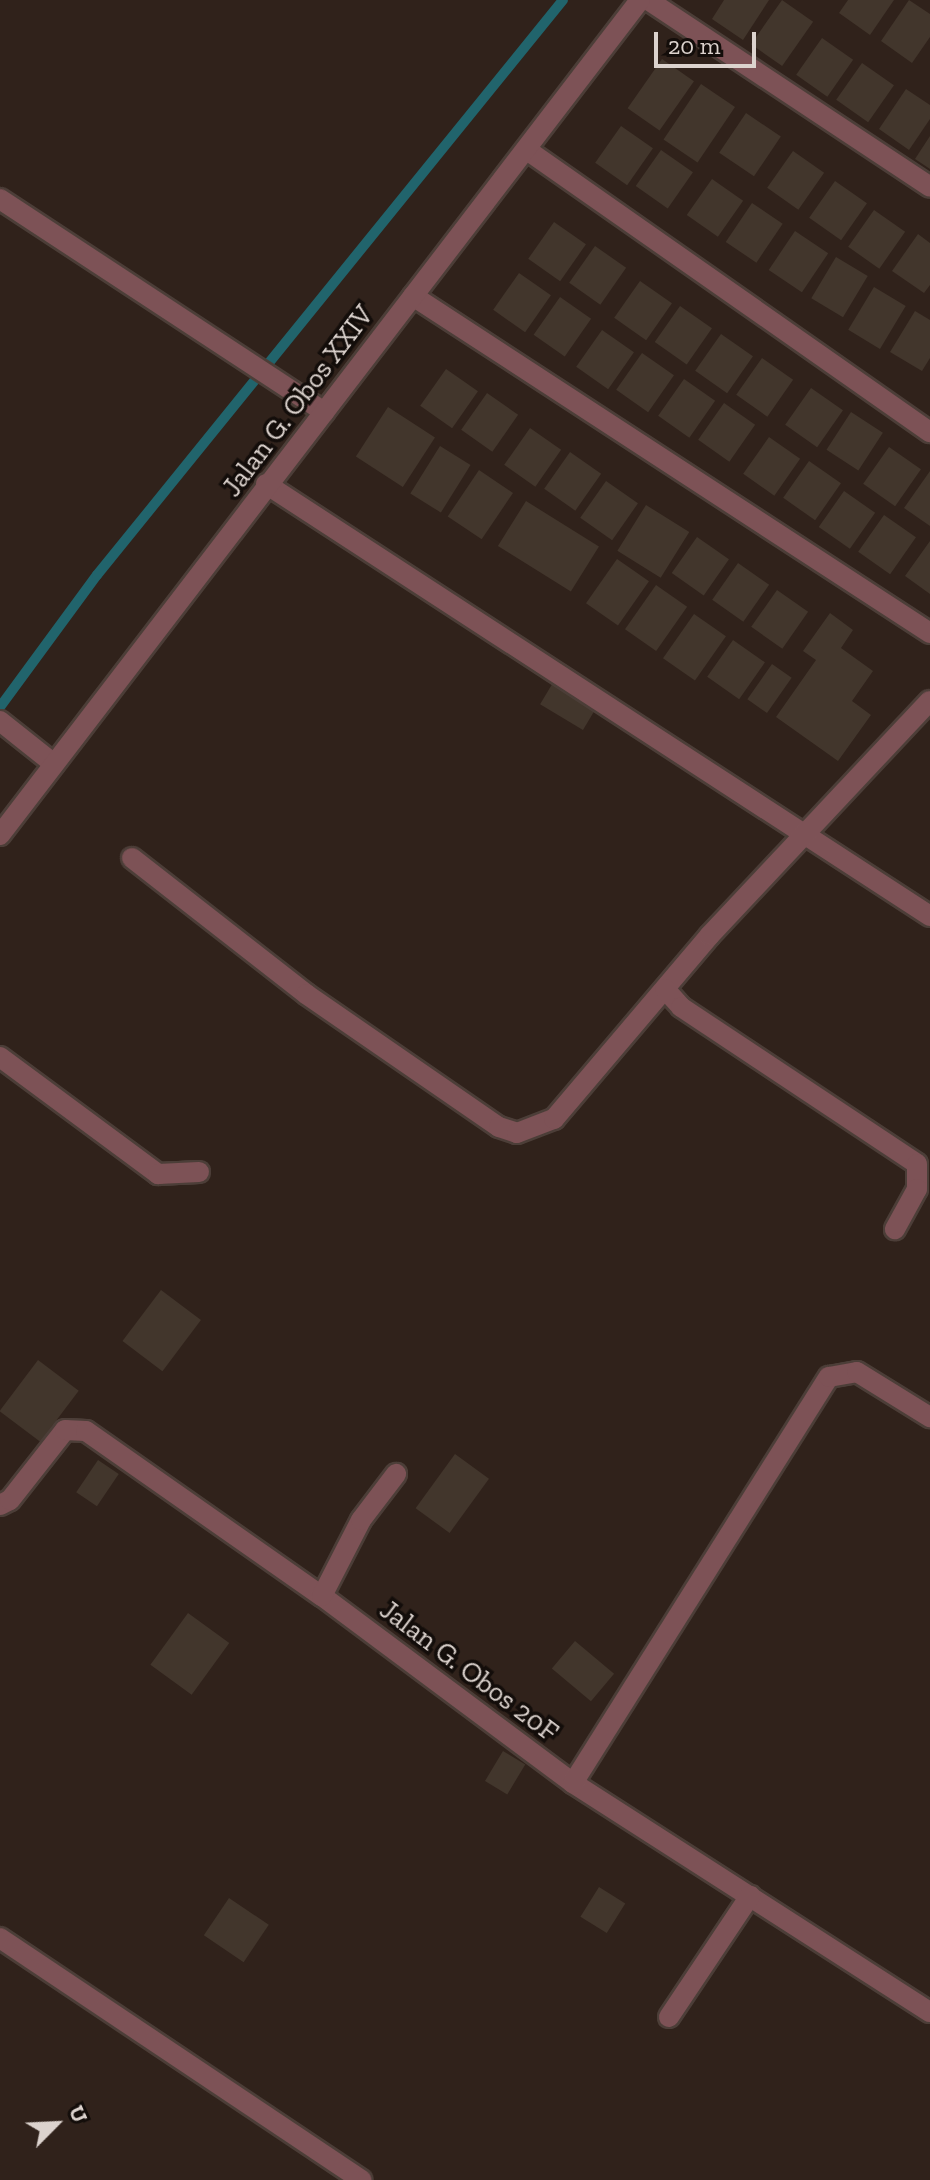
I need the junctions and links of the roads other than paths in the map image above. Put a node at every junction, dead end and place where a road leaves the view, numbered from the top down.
1 (640, 0) edge
2 (648, 0) edge
3 (527, 150) junction
4 (930, 187) edge
5 (0, 199) edge
6 (413, 296) junction
7 (324, 412) junction
8 (930, 432) edge
9 (266, 484) junction
10 (930, 633) edge
11 (930, 701) edge
12 (0, 721) edge
13 (54, 764) junction
14 (804, 833) junction
15 (0, 835) edge
16 (132, 858) dead end
17 (930, 916) edge
18 (665, 989) junction
19 (0, 1057) edge
20 (199, 1172) dead end
21 (895, 1229) dead end
22 (930, 1417) edge
23 (396, 1474) dead end
24 (0, 1505) edge
25 (322, 1596) junction
26 (573, 1783) junction
27 (750, 1896) junction
28 (0, 1938) edge
29 (930, 2012) edge
30 (669, 2017) dead end
31 (362, 2180) edge

1 - 3 street, Jalan G. Obos XXIV
2 - 4 street
3 - 6 street, Jalan G. Obos XXIV
3 - 8 street
5 - 7 street
6 - 7 street, Jalan G. Obos XXIV
6 - 10 street
7 - 9 street, Jalan G. Obos XXIV
9 - 13 street, Jalan G. Obos XXIV
9 - 14 street
11 - 14 street
12 - 13 street
13 - 15 street, Jalan G. Obos XXIV
14 - 17 street
14 - 18 street
16 - 18 street
18 - 21 street
19 - 20 street
22 - 26 street
23 - 25 street
24 - 25 street, Jalan G. Obos 20F
25 - 26 street, Jalan G. Obos 20F
26 - 27 street, Jalan G. Obos 20F
27 - 29 street, Jalan G. Obos 20F
27 - 30 street
28 - 31 street

